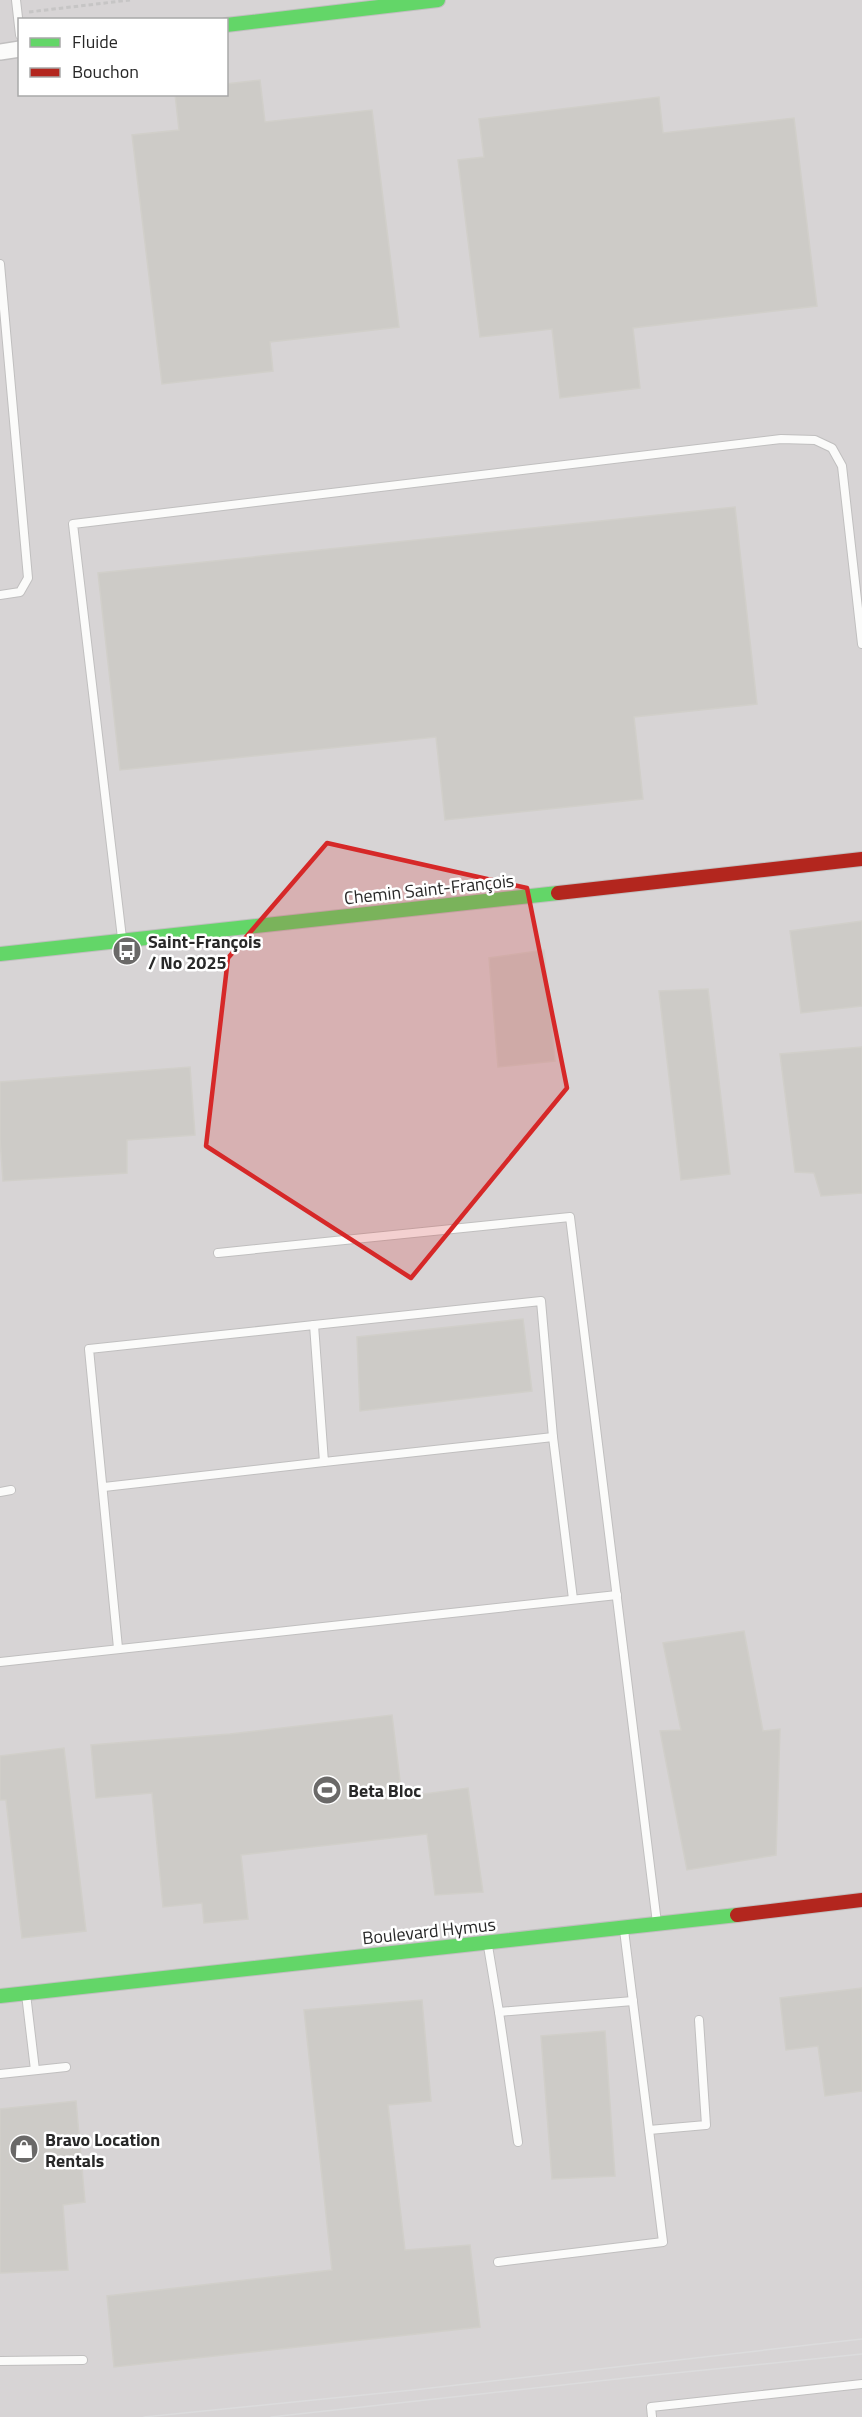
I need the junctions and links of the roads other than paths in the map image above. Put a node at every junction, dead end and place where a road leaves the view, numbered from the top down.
1 (16, 0) edge
2 (438, 0) edge
3 (18, 18) edge
4 (228, 25) edge
5 (18, 49) edge
6 (0, 52) edge
7 (0, 264) edge
8 (0, 595) edge
9 (862, 644) edge
10 (862, 859) edge
11 (122, 940) junction
12 (0, 954) edge
13 (218, 1253) dead end
14 (314, 1325) junction
15 (553, 1437) junction
16 (324, 1462) junction
17 (104, 1487) junction
18 (11, 1490) dead end
19 (0, 1491) edge
20 (617, 1595) junction
21 (573, 1599) junction
22 (118, 1648) junction
23 (0, 1662) edge
24 (862, 1900) edge
25 (658, 1924) junction
26 (623, 1929) junction
27 (488, 1943) junction
28 (26, 1993) junction
29 (0, 1996) edge
30 (633, 2001) junction
31 (499, 2012) junction
32 (699, 2020) dead end
33 (66, 2067) dead end
34 (35, 2070) junction
35 (0, 2074) edge
36 (649, 2130) junction
37 (518, 2142) dead end
38 (498, 2262) dead end
39 (83, 2360) dead end
40 (0, 2361) edge
41 (862, 2384) edge
42 (652, 2417) edge

1 - 3 lane
2 - 4 street
5 - 6 street
7 - 8 lane
9 - 11 lane
10 - 11 street, Chemin Saint-François
11 - 12 street, Chemin Saint-François
13 - 20 lane
14 - 15 lane
14 - 16 lane
14 - 17 lane
15 - 16 lane
15 - 21 lane
16 - 17 lane
17 - 22 lane
18 - 19 lane
20 - 21 lane
20 - 25 lane
21 - 22 lane
22 - 23 lane
24 - 25 street, Boulevard Hymus
25 - 26 street, Boulevard Hymus
26 - 27 street, Boulevard Hymus
26 - 30 lane
27 - 28 street, Boulevard Hymus
27 - 31 lane
28 - 29 street, Boulevard Hymus
28 - 34 lane
30 - 31 lane
30 - 36 lane
31 - 37 lane
32 - 36 lane
33 - 34 lane
34 - 35 lane
36 - 38 lane
39 - 40 lane
41 - 42 lane

